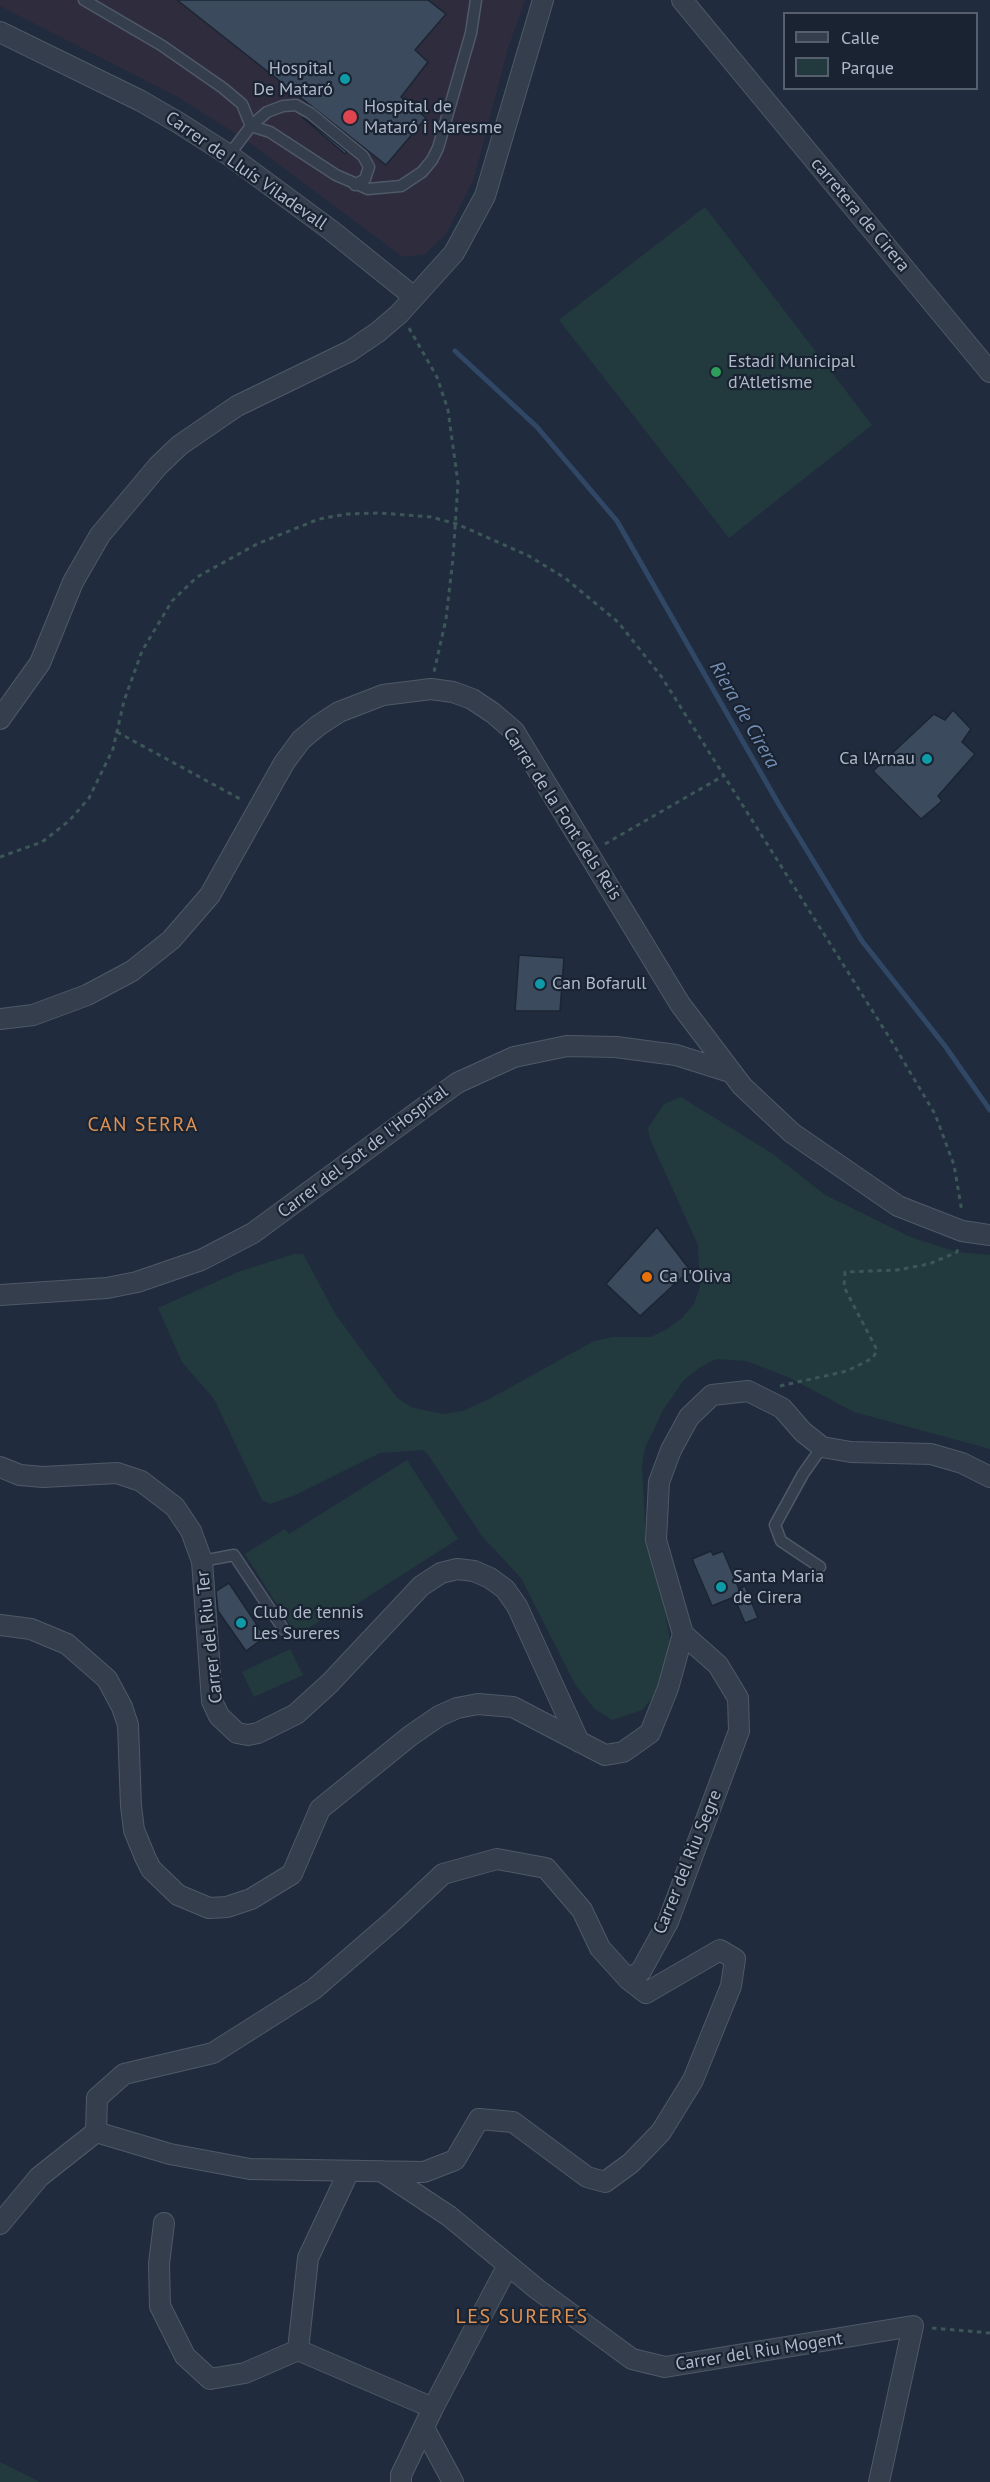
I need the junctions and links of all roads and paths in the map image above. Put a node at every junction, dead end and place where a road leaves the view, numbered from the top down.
1 (84, 0) edge
2 (476, 0) edge
3 (543, 0) edge
4 (682, 0) edge
5 (697, 0) edge
6 (0, 32) edge
7 (730, 59) junction
8 (251, 126) junction
9 (229, 156) junction
10 (355, 185) junction
11 (414, 297) junction
12 (399, 314) junction
13 (990, 372) edge
14 (431, 689) junction
15 (0, 719) edge
16 (117, 732) dead end
17 (723, 776) dead end
18 (258, 809) junction
19 (589, 853) junction
20 (0, 1019) edge
21 (730, 1072) junction
22 (990, 1235) edge
23 (0, 1295) edge
24 (822, 1448) junction
25 (0, 1467) edge
26 (990, 1477) edge
27 (202, 1561) junction
28 (820, 1567) dead end
29 (0, 1625) edge
30 (284, 1630) dead end
31 (683, 1634) junction
32 (579, 1742) junction
33 (628, 1979) junction
34 (96, 2132) junction
35 (349, 2171) junction
36 (381, 2171) junction
37 (164, 2223) dead end
38 (0, 2224) edge
39 (508, 2265) junction
40 (913, 2326) junction
41 (990, 2333) edge
42 (298, 2350) junction
43 (433, 2409) junction
44 (424, 2428) junction
45 (401, 2482) edge
46 (453, 2482) edge
47 (879, 2482) edge

1 - 8 lane
2 - 10 lane
3 - 11 street
4 - 7 street, carretera de Cirera
5 - 7 street, carretera de Cirera
6 - 9 street, Carrer de Lluís Viladevall
7 - 13 street, carretera de Cirera
8 - 9 lane
8 - 10 lane
8 - 10 lane
9 - 11 street, Carrer de Lluís Viladevall
11 - 12 street
12 - 14 path
12 - 15 street
14 - 18 street, Carrer de la Font dels Reis
14 - 19 street, Carrer de la Font dels Reis
16 - 18 path
17 - 19 path
18 - 20 street, Carrer de la Font dels Reis
19 - 21 street, Carrer de la Font dels Reis
21 - 22 street, Carrer de la Font dels Reis
21 - 23 street, Carrer del Sot de l'Hospital
24 - 26 street
24 - 28 lane
24 - 31 street
25 - 27 street, Carrer del Riu Ter
27 - 30 lane
27 - 32 street, Carrer del Riu Ter
29 - 32 street
31 - 32 street
31 - 33 street, Carrer del Riu Segre
33 - 34 street
33 - 36 street
34 - 35 street
34 - 38 street
35 - 36 street
35 - 42 street
36 - 39 street, Carrer del Riu Mogent
37 - 42 street
39 - 40 street, Carrer del Riu Mogent
39 - 43 street
40 - 41 path
40 - 47 street
42 - 43 street
43 - 44 street
44 - 45 street
44 - 46 street

